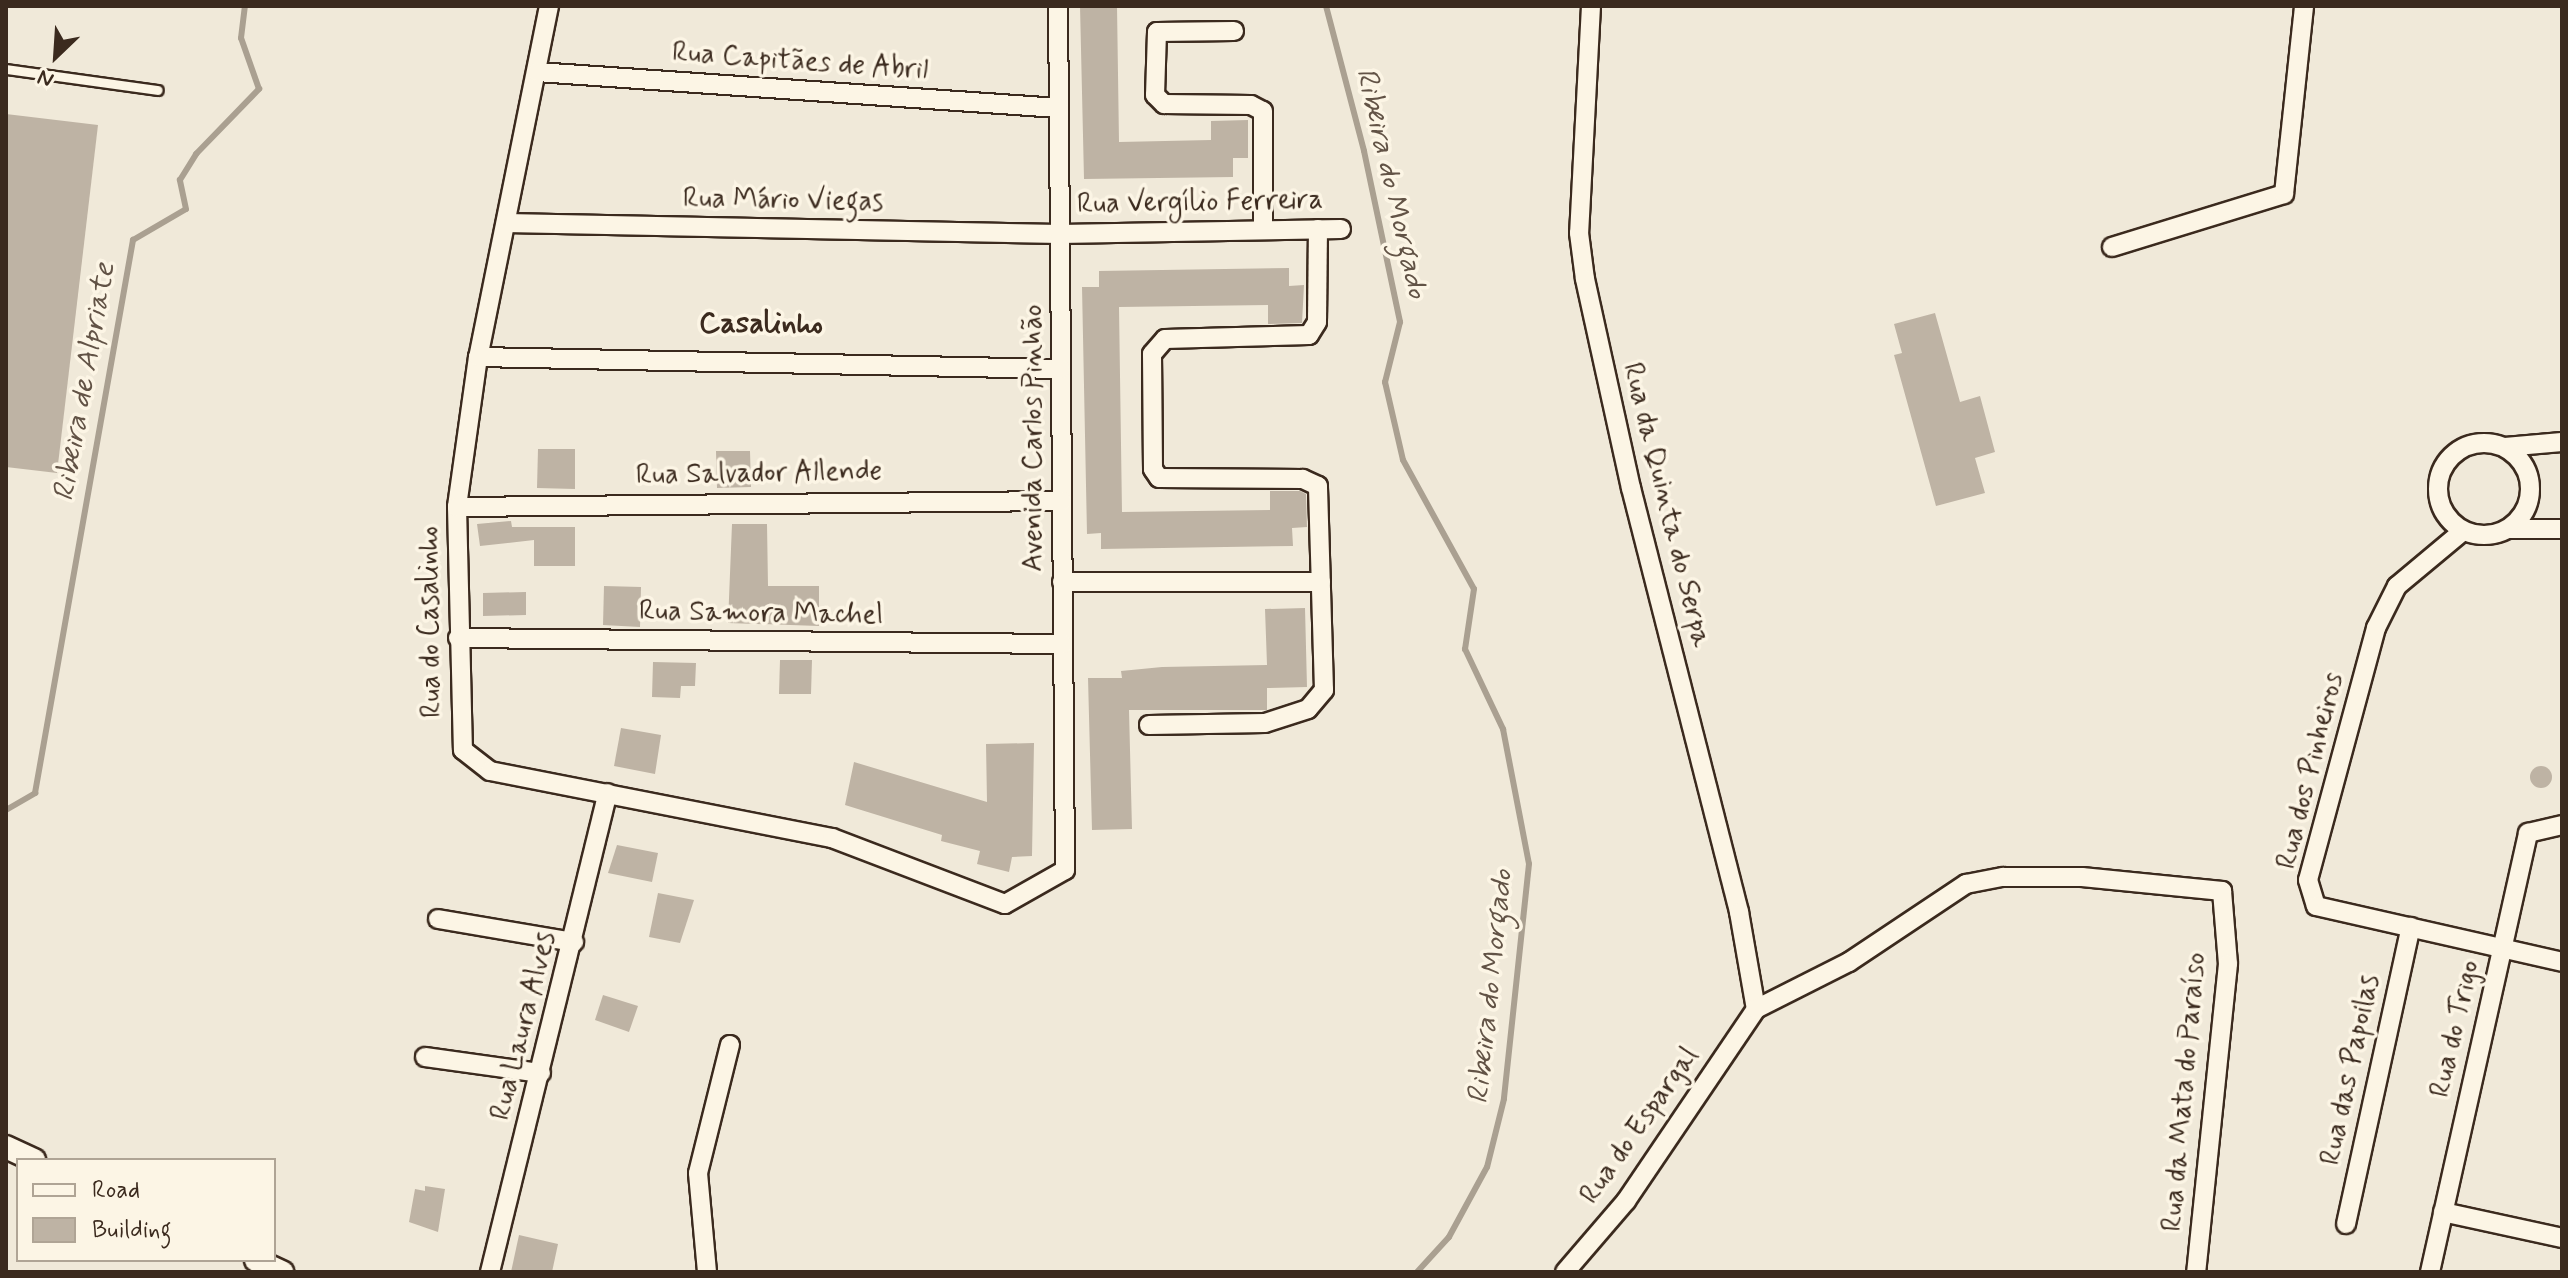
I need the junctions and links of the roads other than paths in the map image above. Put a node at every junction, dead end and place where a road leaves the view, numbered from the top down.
1 (549, 6) edge
2 (1058, 6) edge
3 (1591, 6) edge
4 (2304, 6) edge
5 (1234, 31) dead end
6 (6, 69) edge
7 (537, 72) junction
8 (158, 90) dead end
9 (1059, 108) junction
10 (506, 223) junction
11 (1263, 229) junction
12 (1318, 229) junction
13 (1341, 229) dead end
14 (1060, 234) junction
15 (2112, 247) dead end
16 (478, 357) junction
17 (1061, 369) junction
18 (2562, 442) edge
19 (2505, 447) junction
20 (1062, 501) junction
21 (457, 507) junction
22 (2509, 529) junction
23 (2562, 529) edge
24 (2463, 531) junction
25 (1062, 582) junction
26 (1321, 582) junction
27 (458, 638) junction
28 (1063, 644) junction
29 (1149, 725) dead end
30 (608, 793) junction
31 (2562, 825) edge
32 (1065, 870) joint
33 (438, 919) dead end
34 (2411, 927) junction
35 (574, 942) junction
36 (2503, 948) junction
37 (2562, 962) edge
38 (1756, 1009) junction
39 (730, 1045) dead end
40 (425, 1057) dead end
41 (541, 1073) junction
42 (6, 1147) edge
43 (30, 1158) edge
44 (2443, 1212) junction
45 (2346, 1224) dead end
46 (2562, 1238) edge
47 (260, 1262) edge
48 (282, 1272) edge
49 (490, 1272) edge
50 (707, 1272) edge
51 (1565, 1272) edge
52 (2196, 1272) edge
53 (2430, 1272) edge

1 - 7 street, Rua do Casalinho
2 - 9 street, Avenida Carlos Pinhão
3 - 38 street, Rua da Quinta do Serpa
4 - 15 street
5 - 11 street
6 - 8 lane
7 - 9 street, Rua Capitães de Abril
7 - 10 street, Rua do Casalinho
9 - 14 street, Avenida Carlos Pinhão
10 - 14 street, Rua Mário Viegas
10 - 16 street, Rua do Casalinho
11 - 12 street, Rua Vergílio Ferreira
11 - 14 street, Rua Vergílio Ferreira
12 - 13 street, Rua Vergílio Ferreira
12 - 26 street
14 - 17 street, Avenida Carlos Pinhão
16 - 17 street
16 - 21 street, Rua do Casalinho
17 - 20 street, Avenida Carlos Pinhão
18 - 19 street
19 - 22 street
19 - 24 street
20 - 21 street, Rua Salvador Allende
20 - 25 street, Avenida Carlos Pinhão
21 - 27 street, Rua do Casalinho
22 - 23 street
22 - 24 street
24 - 34 street, Rua dos Pinheiros
25 - 26 street
25 - 28 street, Avenida Carlos Pinhão
26 - 29 street
27 - 28 street, Rua Samora Machel
27 - 30 street, Rua do Casalinho
28 - 32 street, Avenida Carlos Pinhão
30 - 32 street, Rua do Casalinho
30 - 35 street, Rua Laura Alves
31 - 36 street, Rua do Trigo
33 - 35 street
34 - 36 street, Rua dos Pinheiros
34 - 45 street, Rua das Papoilas
35 - 41 street, Rua Laura Alves
36 - 37 street, Rua dos Pinheiros
36 - 44 street, Rua do Trigo
38 - 51 street, Rua do Espargal
38 - 52 street, Rua da Mata do Paraíso
39 - 50 street
40 - 41 street
41 - 49 street, Rua Laura Alves
42 - 43 street
44 - 46 street
44 - 53 street, Rua do Trigo
47 - 48 street

